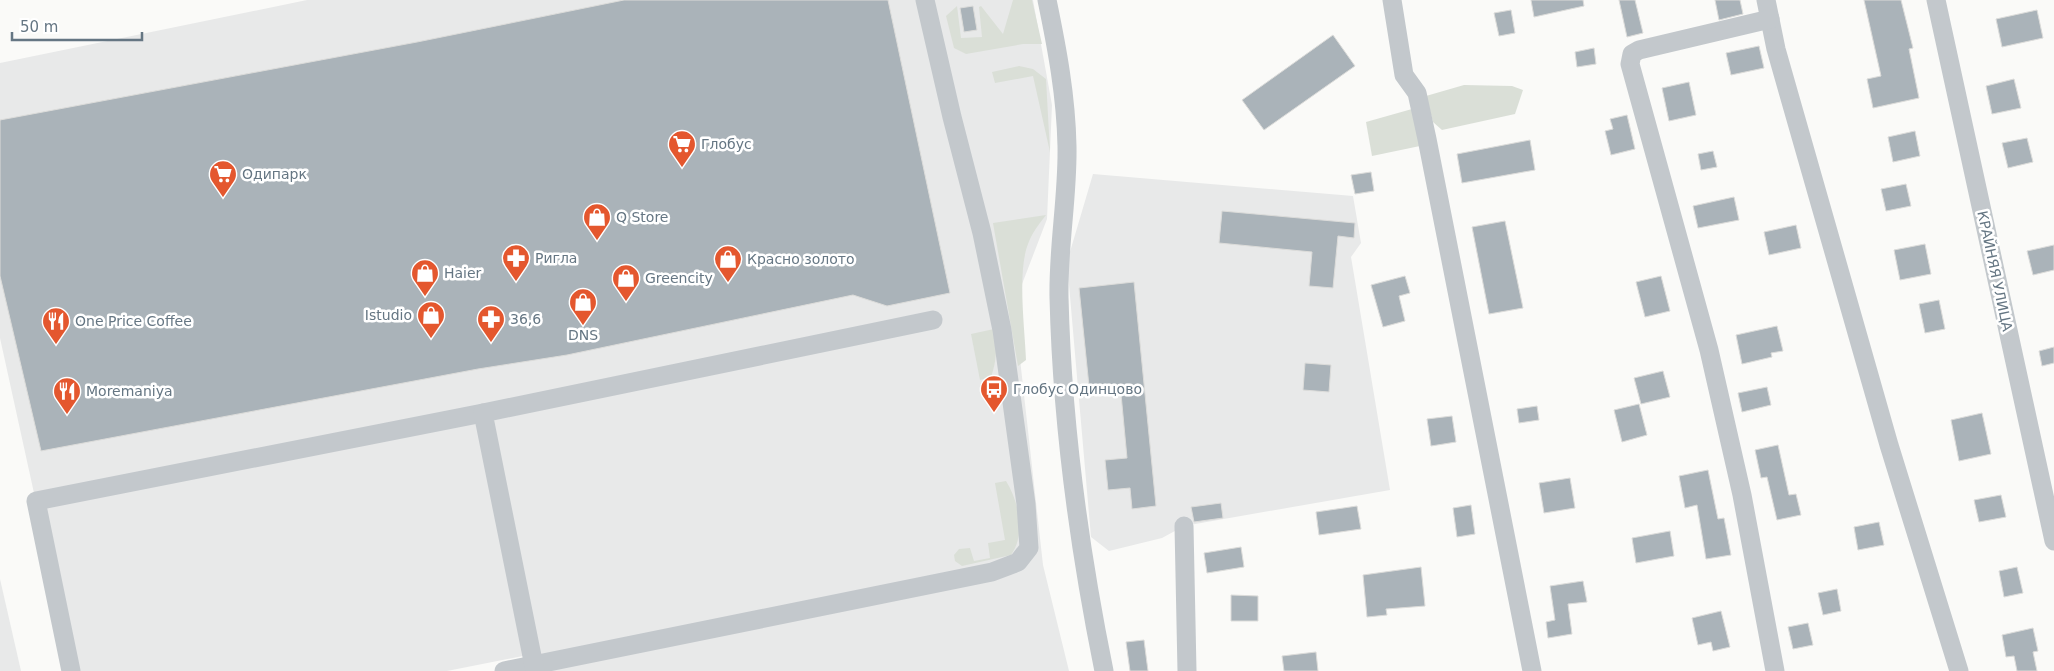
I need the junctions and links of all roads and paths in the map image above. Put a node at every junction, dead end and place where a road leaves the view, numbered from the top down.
1 (925, 0) edge
2 (1047, 0) edge
3 (1392, 0) edge
4 (1766, 0) edge
5 (1936, 0) edge
6 (1770, 19) junction
7 (933, 320) dead end
8 (483, 413) junction
9 (1184, 526) dead end
10 (2054, 541) edge
11 (535, 668) edge
12 (71, 671) edge
13 (504, 671) edge
14 (1104, 671) edge
15 (1187, 671) edge
16 (1532, 671) edge
17 (1775, 671) edge
18 (1959, 671) edge

1 - 11 street
2 - 14 street
3 - 16 street
4 - 6 street
5 - 10 street, КРАЙНЯЯ УЛИЦА
6 - 17 street
6 - 18 street
7 - 8 street
8 - 11 street
8 - 12 street
9 - 15 street
11 - 13 street

